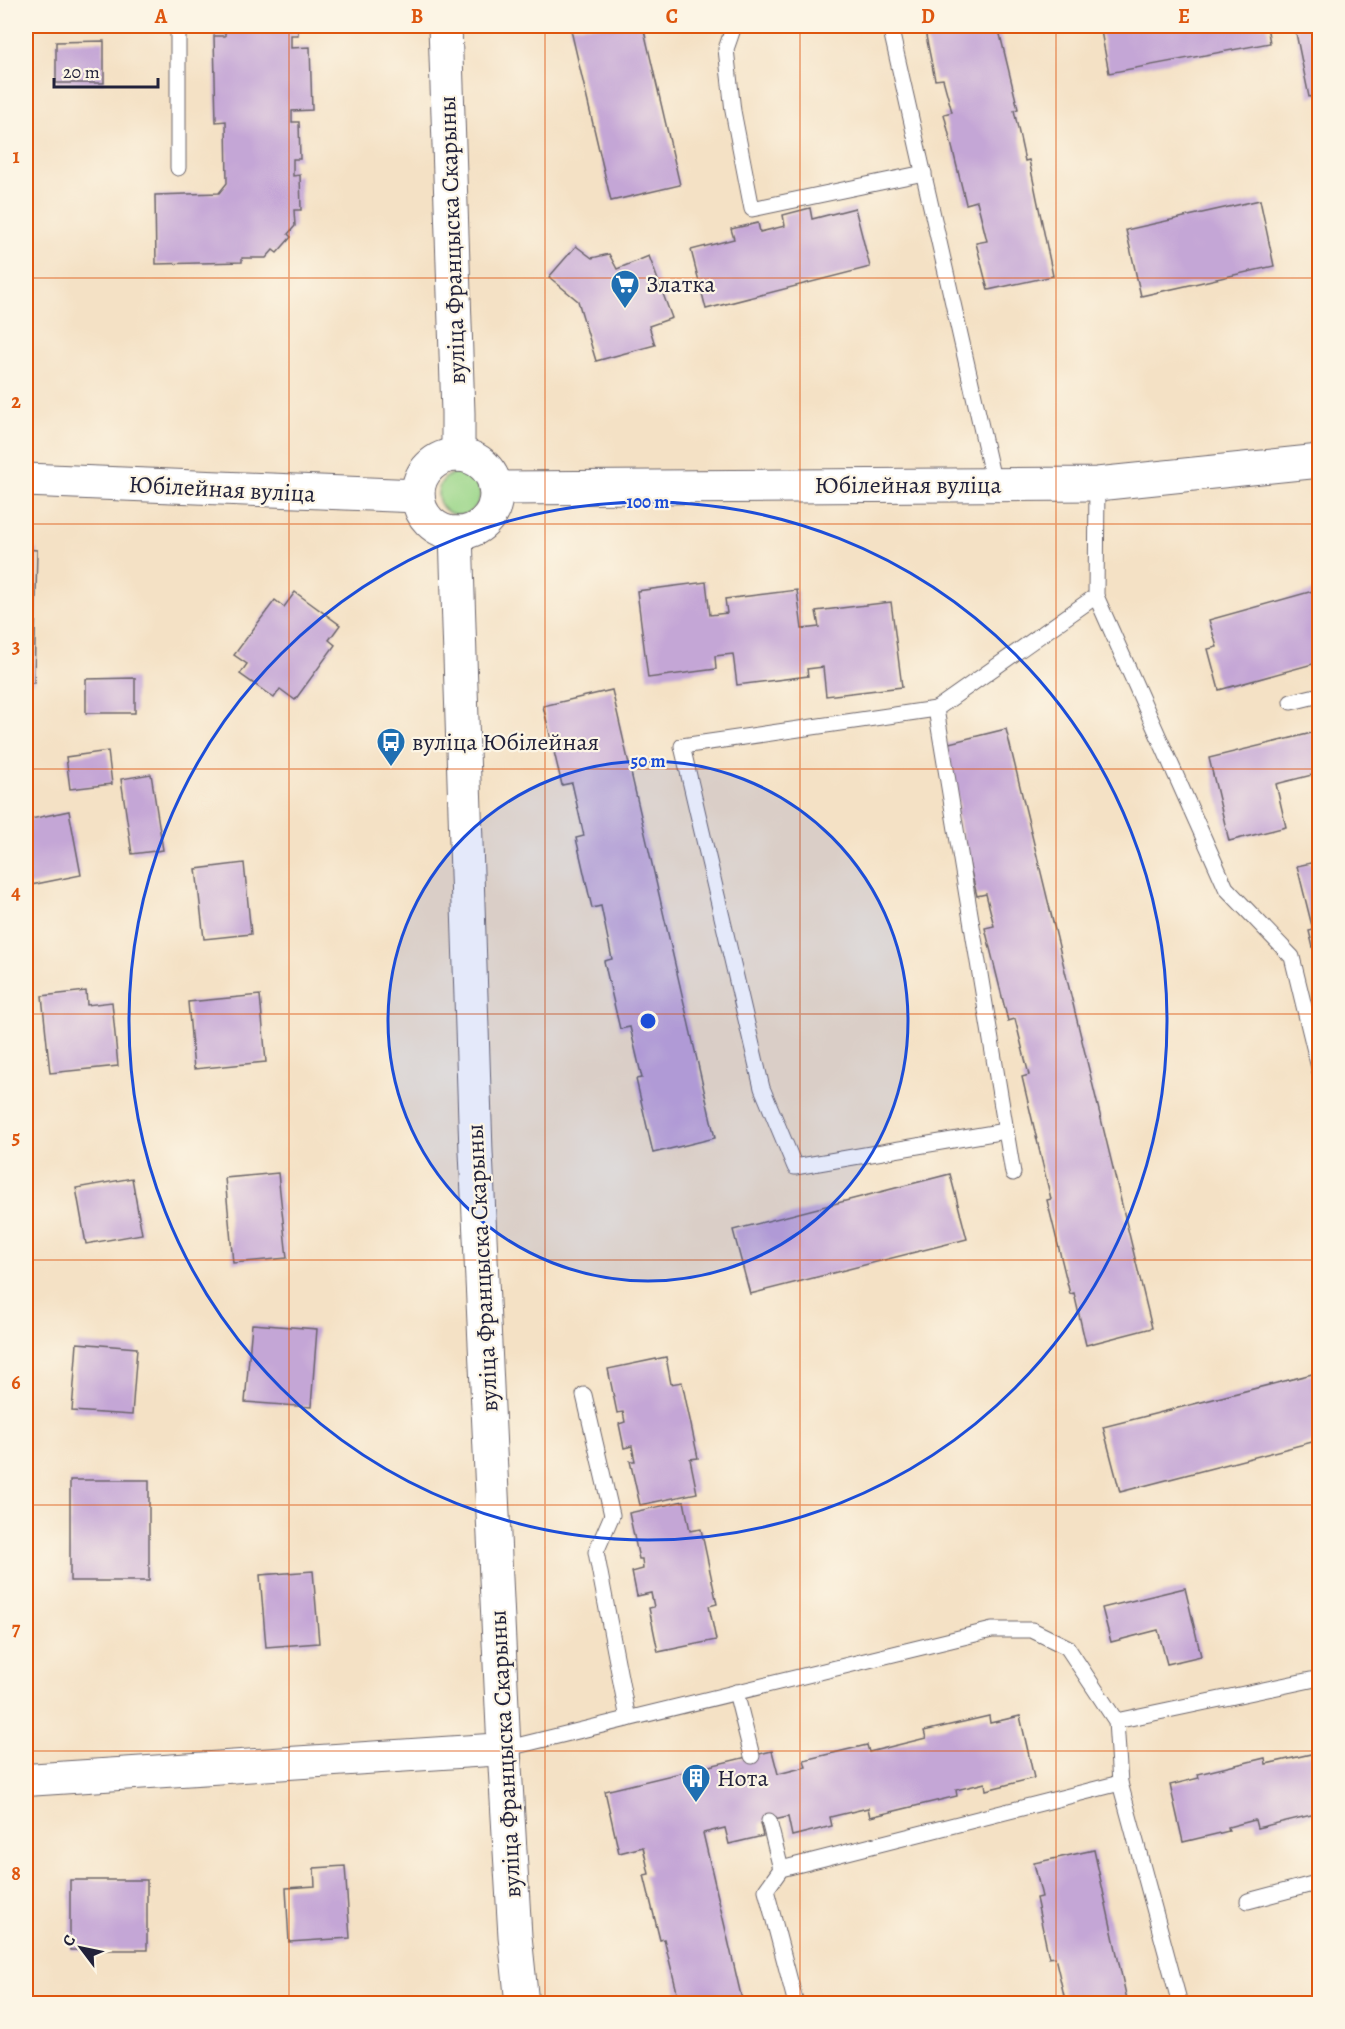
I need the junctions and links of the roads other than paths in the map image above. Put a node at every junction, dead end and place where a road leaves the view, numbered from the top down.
1 (178, 26) edge
2 (445, 26) edge
3 (734, 26) edge
4 (891, 26) edge
5 (178, 168) dead end
6 (924, 173) junction
7 (458, 455) junction
8 (1320, 461) edge
9 (26, 480) edge
10 (994, 484) junction
11 (1097, 484) junction
12 (495, 488) junction
13 (418, 496) junction
14 (456, 532) junction
15 (1096, 596) junction
16 (1320, 695) edge
17 (1291, 702) dead end
18 (936, 708) junction
19 (1320, 1072) edge
20 (1005, 1131) junction
21 (1013, 1173) dead end
22 (584, 1395) dead end
23 (1320, 1678) edge
24 (735, 1692) junction
25 (628, 1719) junction
26 (1116, 1721) junction
27 (504, 1749) junction
28 (752, 1756) dead end
29 (26, 1780) edge
30 (1120, 1783) junction
31 (769, 1821) dead end
32 (781, 1869) junction
33 (1320, 1882) edge
34 (1248, 1900) dead end
35 (522, 2004) edge
36 (796, 2004) edge
37 (1180, 2004) edge

1 - 5 lane
2 - 7 street, вуліца Францыска Скарыны
3 - 6 lane
4 - 6 lane
6 - 10 lane
7 - 12 street
7 - 13 street
8 - 11 street, Юбілейная вуліца
9 - 13 street, Юбілейная вуліца
10 - 11 street, Юбілейная вуліца
10 - 12 street, Юбілейная вуліца
11 - 15 lane
12 - 14 street
13 - 14 street
14 - 27 street, вуліца Францыска Скарыны
15 - 18 lane
15 - 19 lane
16 - 17 lane
18 - 20 lane
18 - 20 lane
20 - 21 lane
22 - 25 lane
23 - 26 lane
24 - 25 lane
24 - 26 lane
24 - 28 lane
25 - 27 lane
26 - 30 lane
27 - 29 street
27 - 35 street, вуліца Францыска Скарыны
30 - 32 lane
30 - 37 lane
31 - 32 lane
32 - 36 lane
33 - 34 lane

